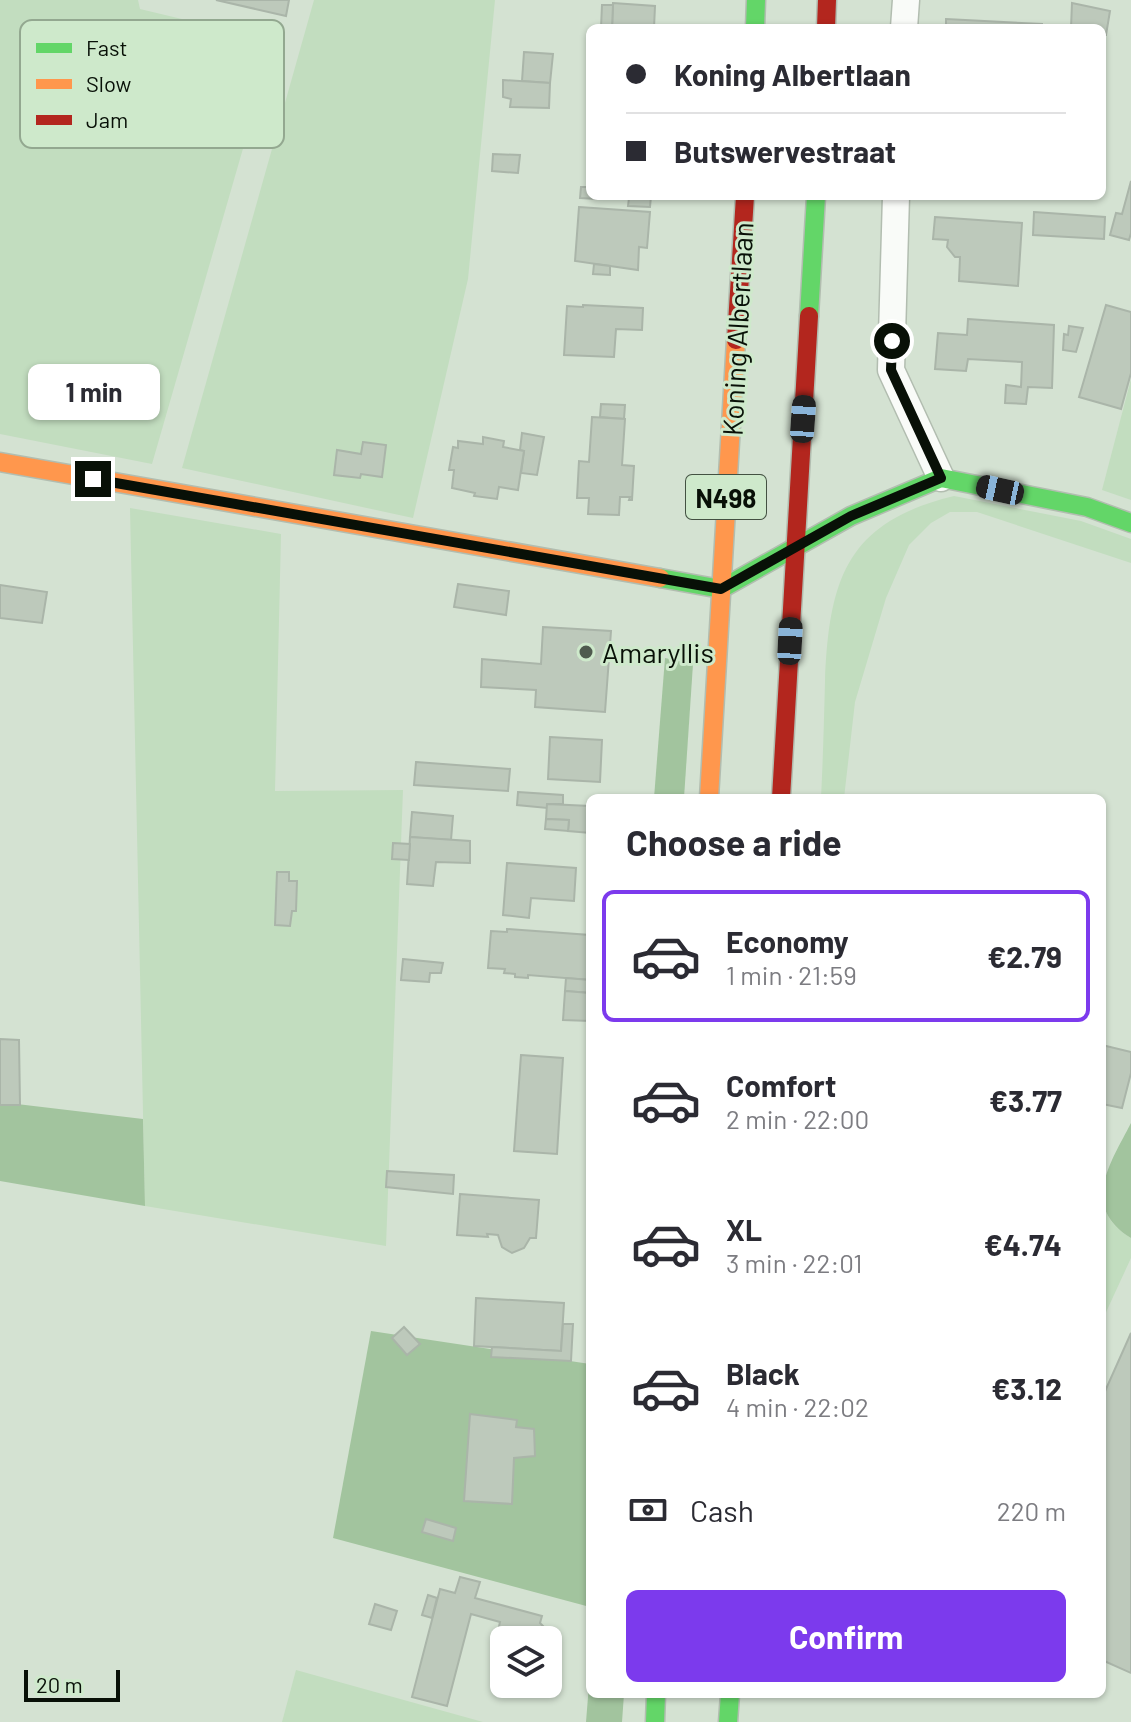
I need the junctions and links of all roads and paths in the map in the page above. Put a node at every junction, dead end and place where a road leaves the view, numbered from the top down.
1 (756, 0) edge
2 (827, 0) edge
3 (906, 0) edge
4 (755, 24) edge
5 (826, 24) edge
6 (904, 24) edge
7 (745, 200) edge
8 (816, 200) edge
9 (896, 200) edge
10 (0, 462) edge
11 (941, 478) junction
12 (1131, 523) edge
13 (795, 547) junction
14 (721, 589) junction
15 (709, 794) edge
16 (781, 794) edge
17 (656, 1698) edge
18 (730, 1698) edge
19 (655, 1722) edge
20 (728, 1722) edge

1 - 4 main road
2 - 5 main road
3 - 6 street
7 - 14 main road, Koning Albertlaan / N498
8 - 13 main road, N498
9 - 11 street
10 - 14 main road
11 - 12 main road
11 - 13 main road
13 - 14 main road
13 - 16 main road, N498
14 - 15 main road, Koning Albertlaan / N498
17 - 19 main road
18 - 20 main road

